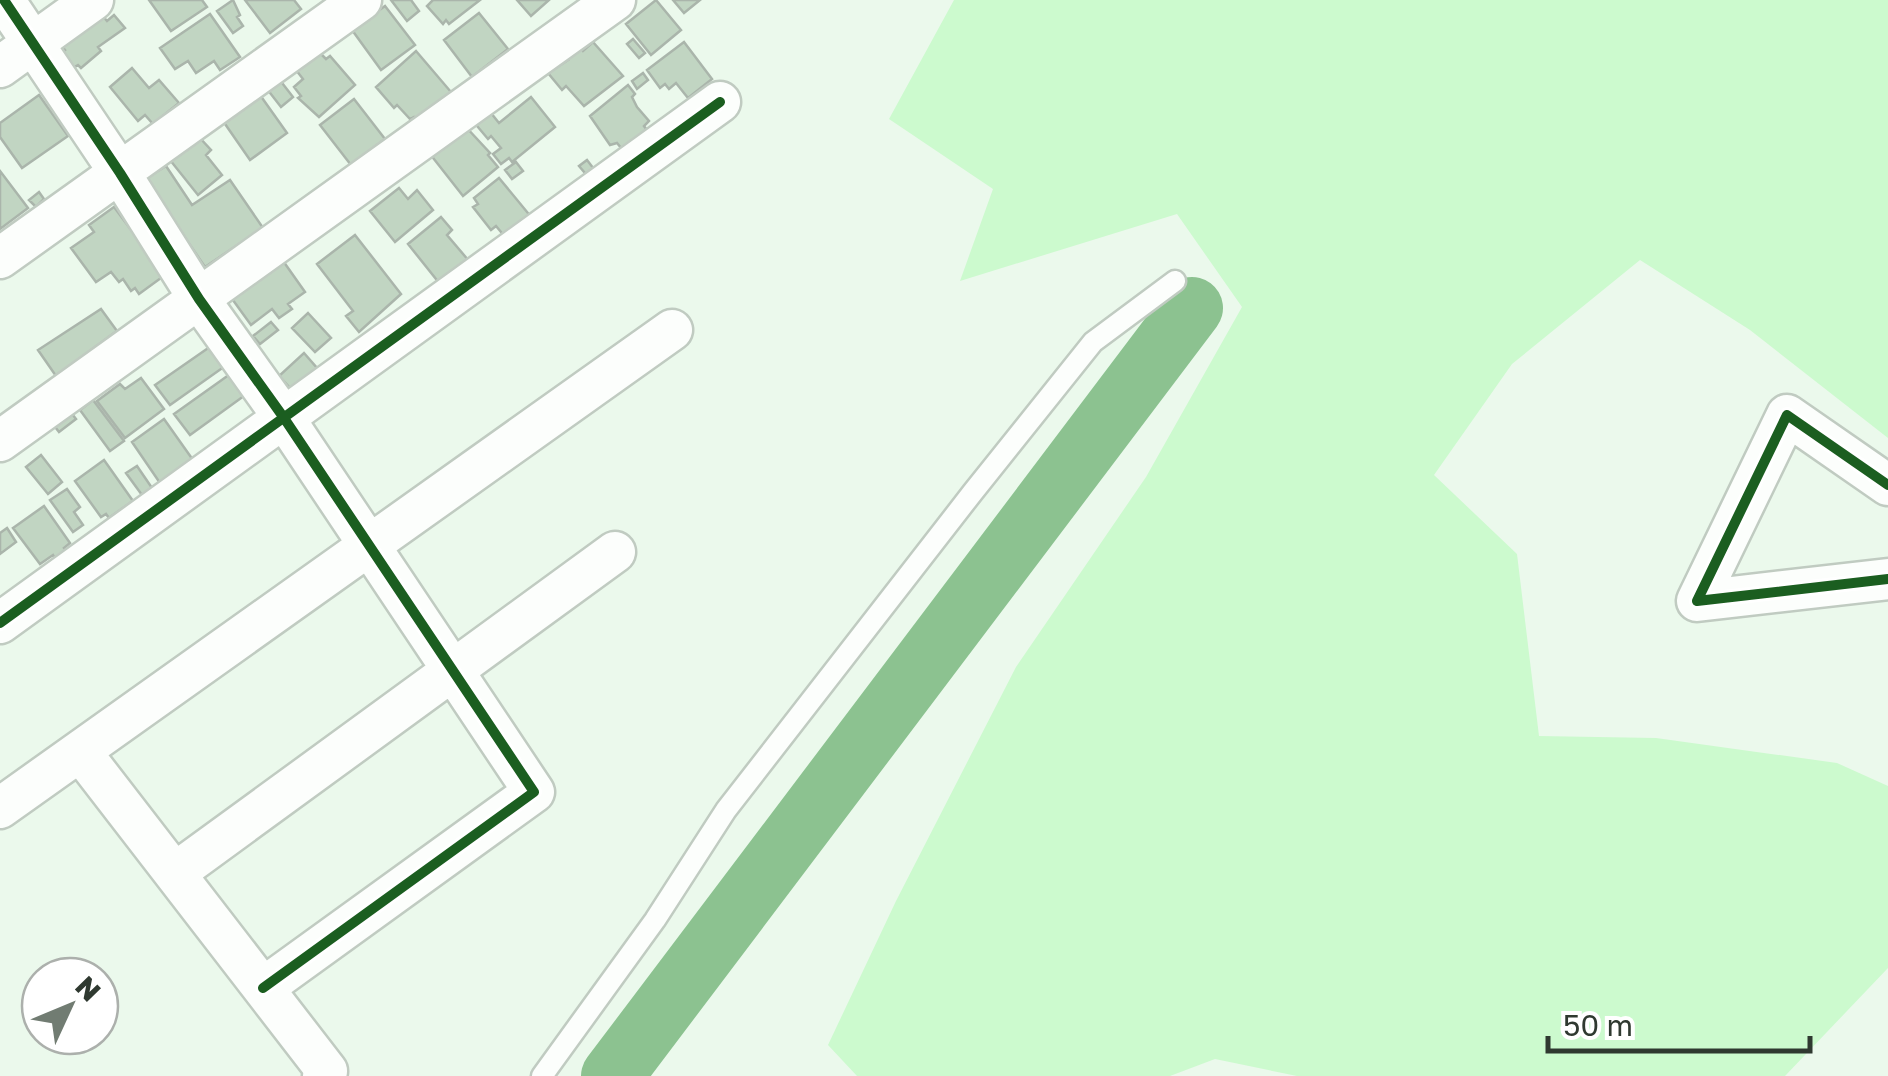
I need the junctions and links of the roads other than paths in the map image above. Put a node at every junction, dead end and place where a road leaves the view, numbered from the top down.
1 (4, 0) edge
2 (93, 0) edge
3 (361, 0) edge
4 (615, 0) edge
5 (33, 43) junction
6 (0, 67) edge
7 (720, 102) dead end
8 (120, 172) junction
9 (0, 258) edge
10 (1175, 281) dead end
11 (199, 299) junction
12 (672, 330) dead end
13 (284, 418) junction
14 (0, 442) edge
15 (1888, 485) edge
16 (370, 545) junction
17 (615, 552) dead end
18 (1888, 578) edge
19 (0, 624) edge
20 (453, 670) junction
21 (80, 751) junction
22 (0, 808) edge
23 (175, 874) junction
24 (263, 988) junction
25 (323, 1076) edge
26 (542, 1076) edge

1 - 5 street
2 - 5 street
3 - 8 street
4 - 11 street
5 - 6 street
5 - 8 street
7 - 13 street
8 - 9 street
8 - 11 street
10 - 26 lane
11 - 13 street
11 - 14 street
12 - 16 street
13 - 16 street
13 - 19 street
15 - 18 street
16 - 20 street
16 - 21 street
17 - 20 street
20 - 23 street
20 - 24 street
21 - 22 street
21 - 23 street
23 - 24 street
24 - 25 street

